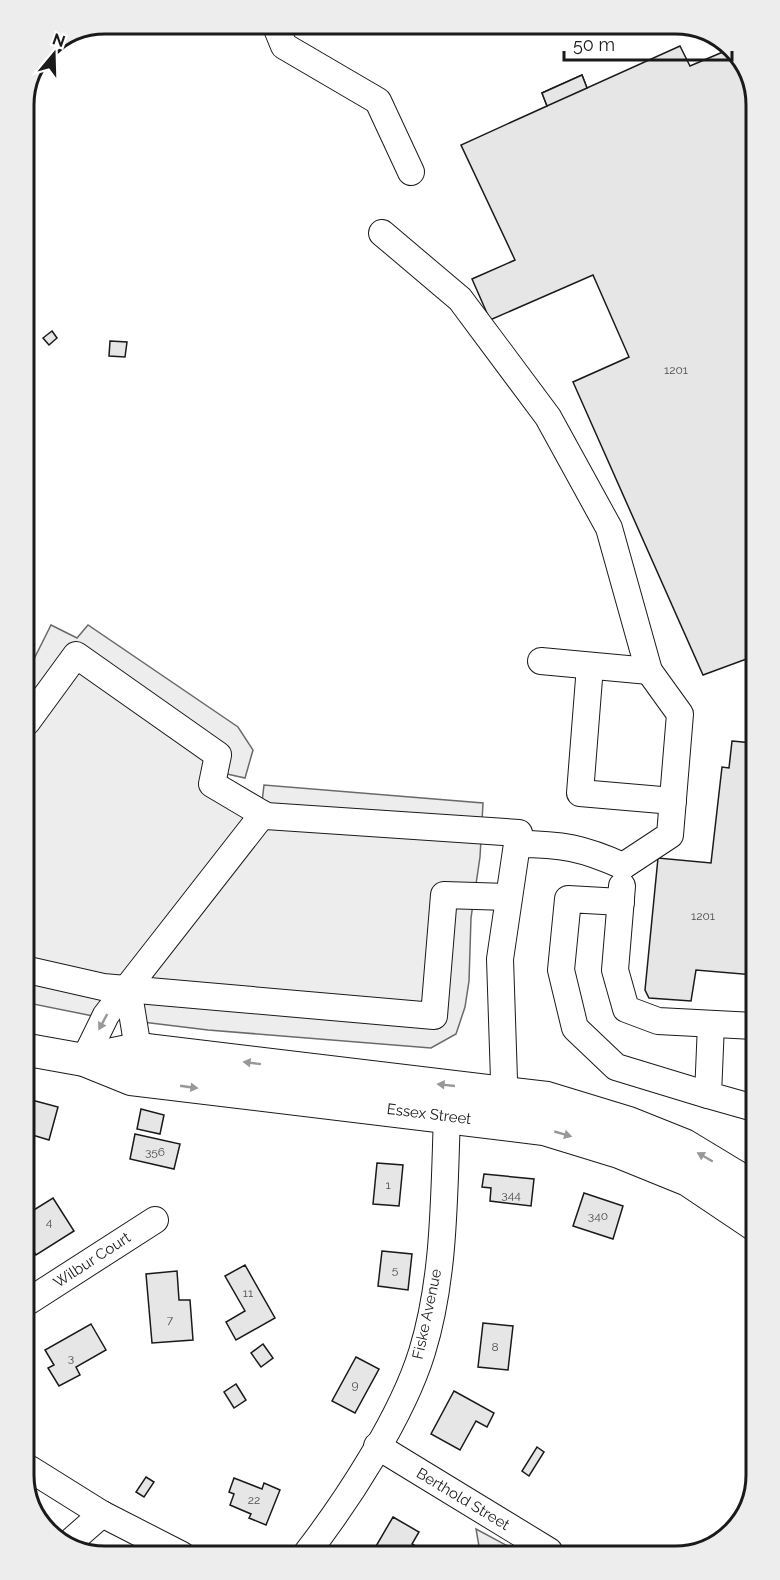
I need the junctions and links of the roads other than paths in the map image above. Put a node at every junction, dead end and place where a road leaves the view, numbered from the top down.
1 (279, 34) edge
2 (411, 172) dead end
3 (382, 232) dead end
4 (541, 661) dead end
5 (590, 666) junction
6 (649, 670) junction
7 (35, 712) edge
8 (673, 801) junction
9 (263, 814) junction
10 (519, 832) dead end
11 (623, 866) junction
12 (508, 897) junction
13 (621, 902) junction
14 (34, 971) edge
15 (128, 988) junction
16 (711, 1024) junction
17 (746, 1026) edge
18 (138, 1048) junction
19 (34, 1051) edge
20 (84, 1060) junction
21 (504, 1091) junction
22 (708, 1095) junction
23 (746, 1106) edge
24 (447, 1116) junction
25 (506, 1124) junction
26 (746, 1183) edge
27 (746, 1219) edge
28 (155, 1220) dead end
29 (34, 1298) edge
30 (377, 1446) junction
31 (34, 1472) edge
32 (102, 1514) junction
33 (75, 1538) edge
34 (163, 1545) edge
35 (312, 1545) edge
36 (540, 1546) edge

1 - 2 street
3 - 6 street
4 - 5 street
5 - 6 street
5 - 8 street
6 - 8 street
7 - 9 street
8 - 11 street
9 - 10 street
9 - 15 street
11 - 12 street
11 - 13 street
12 - 15 street
12 - 21 street
13 - 16 street
13 - 22 street
14 - 15 street
15 - 18 street
15 -> 20 street
16 - 17 street
16 - 22 street
18 - 20 main road, Essex Street
21 -> 18 main road, Essex Street
19 - 20 main road, Essex Street
20 -> 24 main road, Essex Street
21 - 25 street
26 -> 21 main road, Essex Street
22 - 23 street
24 - 25 main road, Essex Street
24 - 30 street, Fiske Avenue
25 -> 27 main road, Essex Street
28 - 29 street, Wilbur Court
30 - 35 street, Fiske Avenue
30 - 36 street, Berthold Street
31 - 32 street
32 - 33 street
32 - 34 street

